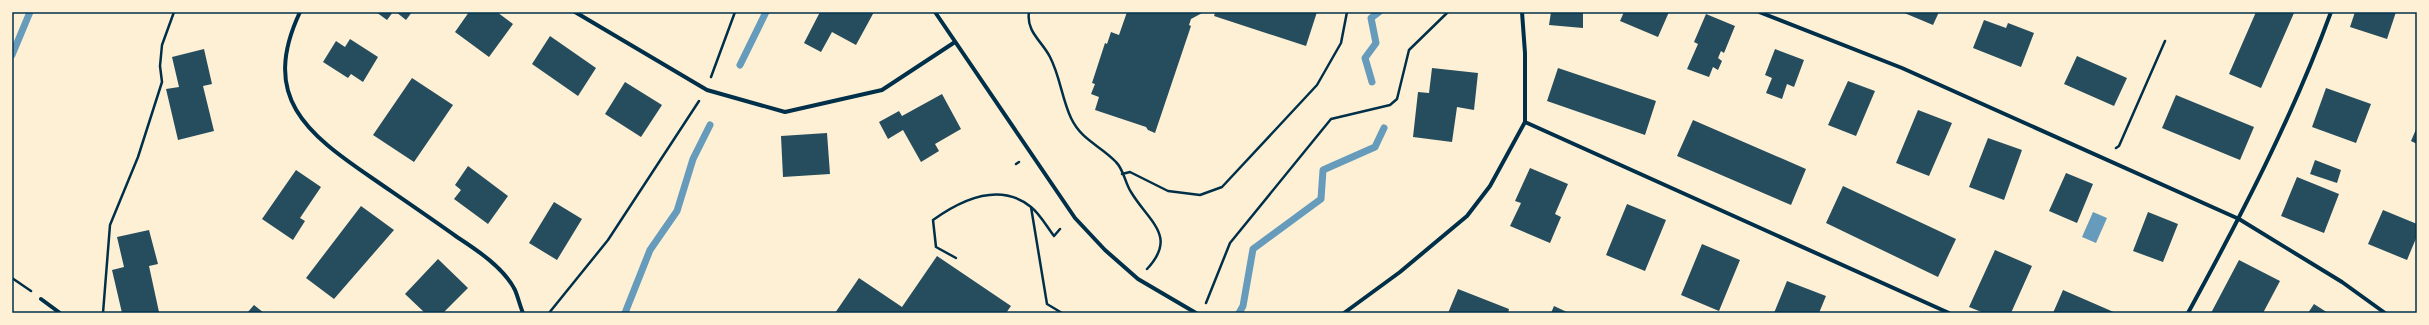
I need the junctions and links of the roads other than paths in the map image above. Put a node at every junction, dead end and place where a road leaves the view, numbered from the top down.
1 (300, 12) edge
2 (575, 12) edge
3 (935, 12) edge
4 (1522, 12) edge
5 (1759, 12) edge
6 (2331, 12) edge
7 (955, 42) junction
8 (1525, 122) junction
9 (2239, 219) junction
10 (41, 299) dead end
11 (60, 313) edge
12 (523, 313) edge
13 (1196, 313) edge
14 (1344, 313) edge
15 (1949, 313) edge
16 (2188, 313) edge
17 (2385, 313) edge

1 - 12 street
2 - 7 street
3 - 7 street
4 - 8 street
5 - 9 street
6 - 9 street
7 - 13 street
8 - 14 street
8 - 15 street
9 - 16 street
9 - 17 street
10 - 11 street

